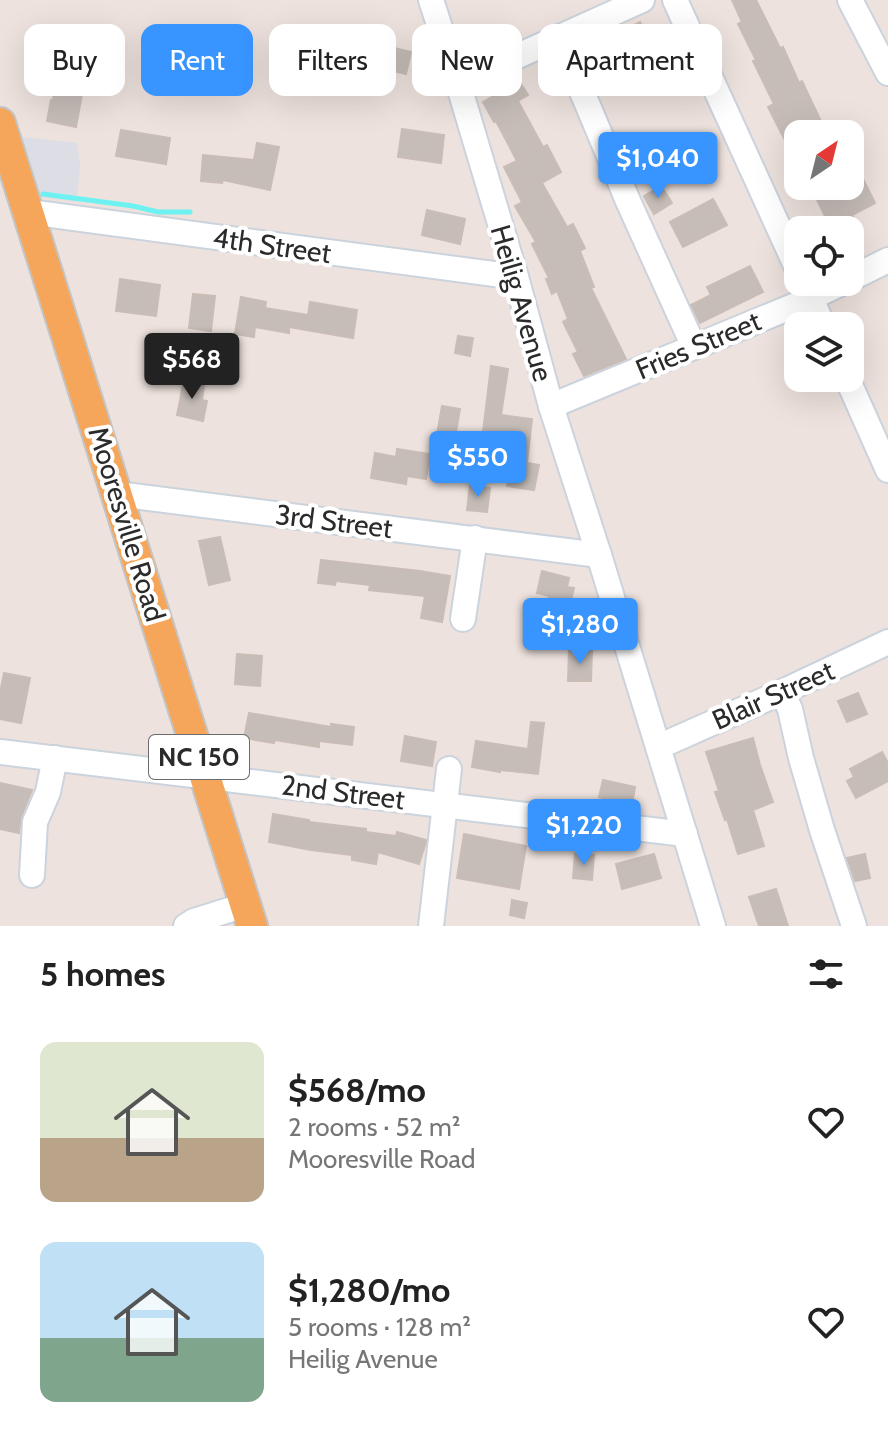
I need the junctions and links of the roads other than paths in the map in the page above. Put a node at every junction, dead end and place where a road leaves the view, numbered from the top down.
1 (431, 0) edge
2 (642, 0) edge
3 (675, 0) edge
4 (850, 0) edge
5 (439, 24) edge
6 (588, 24) edge
7 (888, 73) edge
8 (462, 96) edge
9 (584, 96) edge
10 (0, 123) edge
11 (29, 212) junction
12 (784, 239) edge
13 (888, 260) edge
14 (864, 272) edge
15 (516, 277) junction
16 (795, 296) edge
17 (694, 347) junction
18 (853, 392) edge
19 (551, 406) junction
20 (888, 470) edge
21 (117, 494) junction
22 (475, 538) junction
23 (599, 555) junction
24 (463, 619) dead end
25 (888, 642) edge
26 (782, 692) junction
27 (658, 747) junction
28 (0, 752) edge
29 (55, 758) junction
30 (449, 769) dead end
31 (204, 776) junction
32 (444, 804) junction
33 (685, 834) junction
34 (32, 875) dead end
35 (249, 915) edge
36 (186, 926) edge
37 (431, 926) edge
38 (713, 926) edge
39 (854, 926) edge

1 - 5 street, Heilig Avenue
2 - 6 street
3 - 12 street
4 - 7 street
8 - 15 street, Heilig Avenue
9 - 17 street
10 - 11 main road, Mooresville Road / NC 150
11 - 15 street, 4th Street
11 - 21 main road, Mooresville Road / NC 150
13 - 14 street
15 - 19 street, Heilig Avenue
16 - 17 street, Fries Street
17 - 19 street, Fries Street
18 - 20 street
19 - 23 street, Heilig Avenue
21 - 22 street, 3rd Street
21 - 31 main road, Mooresville Road / NC 150
22 - 23 street, 3rd Street
22 - 24 street
23 - 27 street, Heilig Avenue
25 - 26 street, Blair Street
26 - 27 street, Blair Street
26 - 39 street
27 - 33 street, Heilig Avenue
28 - 29 street, 2nd Street
29 - 31 street, 2nd Street
29 - 34 street
30 - 32 street
31 - 32 street, 2nd Street
31 - 35 main road, Mooresville Road / NC 150
32 - 33 street, 2nd Street
32 - 37 street
33 - 38 street, Heilig Avenue
35 - 36 street

